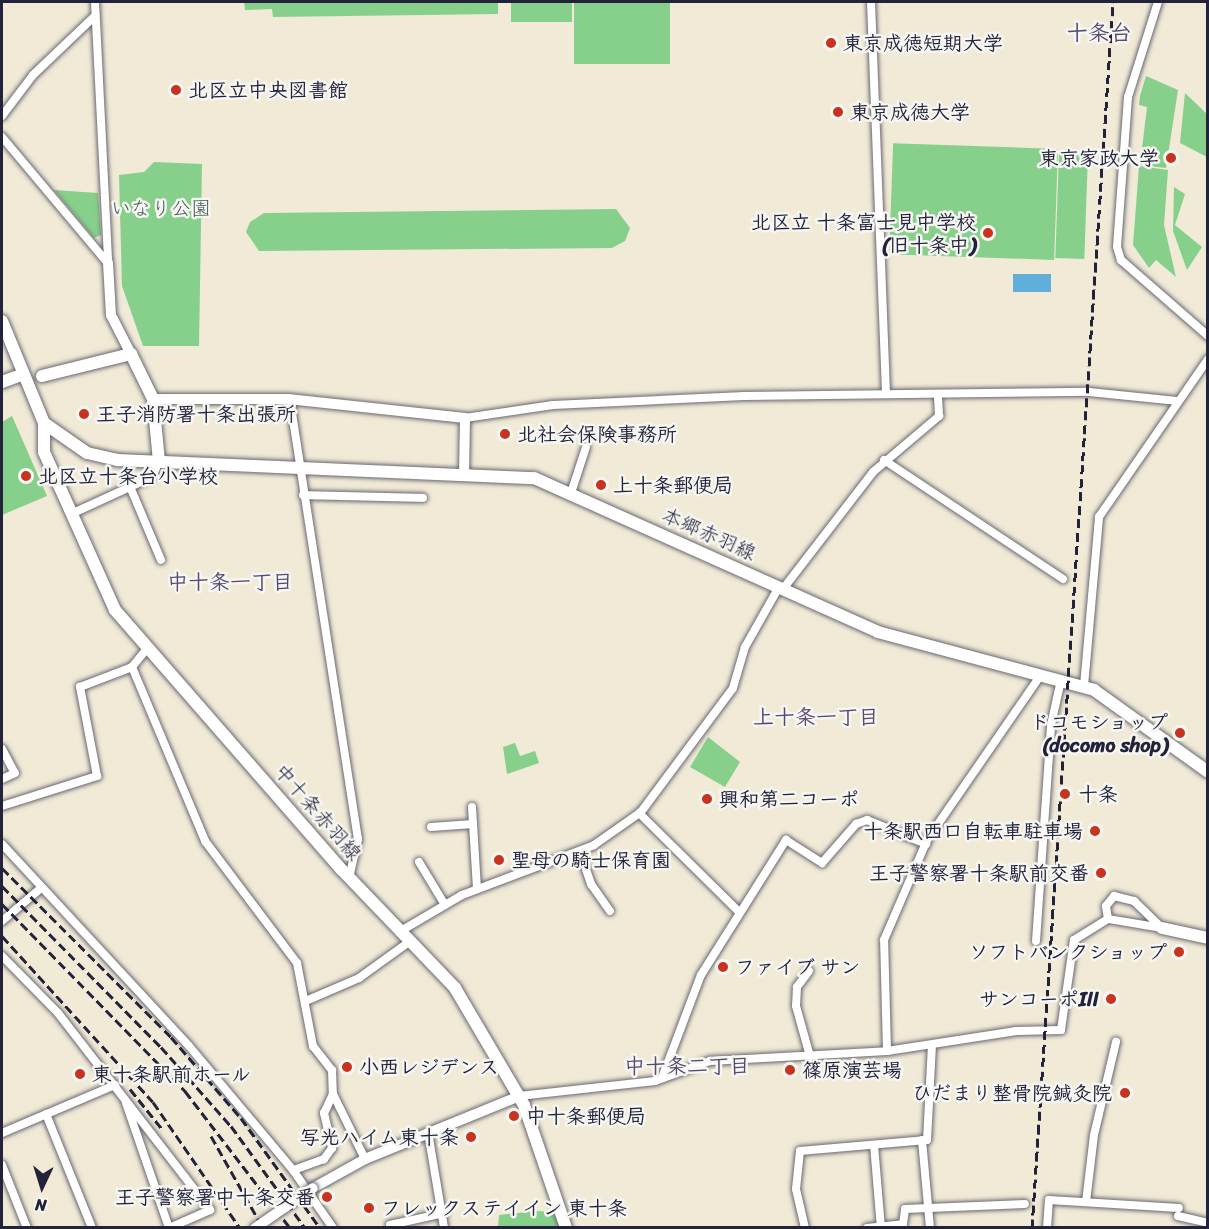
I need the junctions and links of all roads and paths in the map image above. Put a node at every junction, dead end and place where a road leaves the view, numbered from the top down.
1 (95, 2) edge
2 (871, 2) edge
3 (1158, 2) edge
4 (95, 16) junction
5 (2, 116) edge
6 (2, 137) edge
7 (108, 263) junction
8 (2, 321) edge
9 (1208, 336) edge
10 (131, 354) junction
11 (1208, 359) edge
12 (21, 375) junction
13 (42, 376) dead end
14 (2, 382) edge
15 (886, 394) junction
16 (938, 394) junction
17 (153, 399) junction
18 (290, 400) junction
19 (1178, 401) junction
20 (465, 418) junction
21 (44, 423) junction
22 (586, 447) dead end
23 (884, 460) junction
24 (159, 461) junction
25 (299, 467) junction
26 (464, 473) junction
27 (131, 489) junction
28 (571, 493) junction
29 (303, 495) junction
30 (423, 498) dead end
31 (71, 514) junction
32 (161, 560) dead end
33 (1063, 579) dead end
34 (781, 588) junction
35 (146, 650) junction
36 (132, 667) junction
37 (1041, 675) junction
38 (1061, 680) junction
39 (1084, 686) junction
40 (2, 749) edge
41 (1208, 772) edge
42 (2, 779) edge
43 (2, 806) edge
44 (472, 807) dead end
45 (639, 813) junction
46 (473, 825) junction
47 (430, 827) dead end
48 (2, 844) edge
49 (926, 844) junction
50 (580, 852) junction
51 (419, 862) dead end
52 (349, 878) junction
53 (41, 888) junction
54 (477, 889) junction
55 (445, 905) junction
56 (610, 911) dead end
57 (739, 912) junction
58 (1108, 919) junction
59 (2, 921) edge
60 (1162, 928) junction
61 (399, 932) junction
62 (1208, 938) edge
63 (1036, 941) dead end
64 (410, 942) junction
65 (2, 956) edge
66 (809, 971) dead end
67 (308, 1000) junction
68 (1116, 1042) dead end
69 (932, 1046) junction
70 (887, 1051) junction
71 (810, 1056) junction
72 (662, 1078) junction
73 (115, 1085) junction
74 (333, 1094) junction
75 (519, 1096) junction
76 (126, 1103) junction
77 (46, 1114) junction
78 (428, 1132) junction
79 (2, 1133) edge
80 (921, 1140) junction
81 (874, 1145) junction
82 (365, 1159) junction
83 (2, 1165) edge
84 (293, 1170) junction
85 (1086, 1202) junction
86 (1025, 1204) dead end
87 (930, 1210) junction
88 (444, 1213) junction
89 (1208, 1223) edge
90 (390, 1226) dead end
91 (27, 1227) edge
92 (92, 1227) edge
93 (169, 1227) edge
94 (255, 1227) edge
95 (333, 1227) edge
96 (444, 1227) edge
97 (566, 1227) edge
98 (805, 1227) edge
99 (867, 1227) edge
100 (880, 1227) edge
101 (930, 1227) edge
102 (1047, 1227) edge

1 - 4 street
2 - 15 street
3 - 9 street
4 - 5 street
4 - 7 street
6 - 7 street
7 - 10 street
8 - 12 main road, 本郷赤羽線
10 - 13 main road
10 - 17 main road
11 - 19 street
12 - 14 main road
12 - 21 main road, 本郷赤羽線
15 - 16 street
15 - 20 street
16 - 19 street
16 - 23 street
17 - 18 street
17 - 24 main road
18 - 20 street
18 - 25 street
19 - 39 street
20 - 26 street
21 - 24 main road, 本郷赤羽線
21 - 31 main road, 中十条赤羽線
22 - 28 street
23 - 33 street
23 - 34 street
24 - 25 main road, 本郷赤羽線
24 - 27 street
25 - 26 main road, 本郷赤羽線
25 - 29 street
26 - 28 main road, 本郷赤羽線
27 - 31 street
27 - 32 street
28 - 34 main road, 本郷赤羽線
29 - 30 street
29 - 52 street
31 - 35 main road, 中十条赤羽線
34 - 37 main road, 本郷赤羽線
34 - 45 street
35 - 36 street
35 - 52 main road, 中十条赤羽線
36 - 43 street
36 - 67 street
37 - 38 main road, 本郷赤羽線
37 - 49 street
38 - 39 main road, 本郷赤羽線
38 - 63 street
39 - 41 main road, 本郷赤羽線
40 - 42 street
44 - 46 street
45 - 50 street
45 - 57 street
46 - 47 street
46 - 54 street
48 - 53 street
49 - 57 street
49 - 70 street
50 - 54 street
50 - 56 street
51 - 55 street
52 - 61 main road, 中十条赤羽線
53 - 59 street
53 - 84 street
54 - 55 street
55 - 61 street
57 - 72 street
58 - 60 street
58 - 60 street
58 - 69 street
60 - 62 main road
61 - 64 main road, 中十条赤羽線
64 - 67 street
64 - 75 main road, 中十条赤羽線
65 - 73 street
66 - 71 street
67 - 74 street
68 - 85 street
69 - 70 street
69 - 80 street
70 - 71 street
71 - 72 street
72 - 75 street
73 - 76 street
73 - 77 street
74 - 82 street
74 - 84 street
75 - 78 street
75 - 97 main road, 中十条赤羽線
76 - 93 street
76 - 93 street
77 - 79 street
77 - 92 street
78 - 82 street
78 - 88 street
80 - 81 street
80 - 87 street
81 - 98 street
81 - 100 street
82 - 94 street, bridge
83 - 91 street
84 - 95 street
85 - 89 street
85 - 102 street
86 - 87 street
87 - 100 street
87 - 101 street
88 - 90 street
88 - 96 street
99 - 100 street

